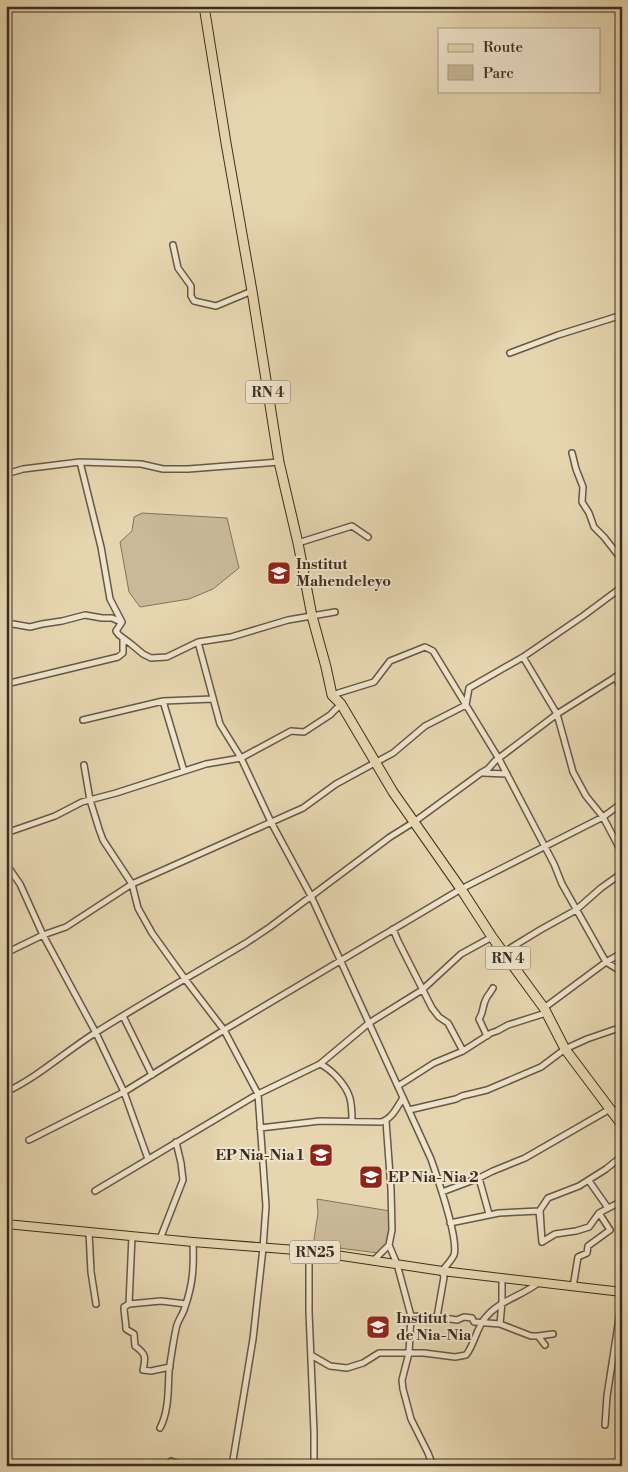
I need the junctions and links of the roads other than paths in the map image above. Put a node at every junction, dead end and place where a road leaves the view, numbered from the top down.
1 (204, 6) edge
2 (172, 244) dead end
3 (252, 291) junction
4 (622, 315) edge
5 (510, 353) dead end
6 (572, 453) dead end
7 (80, 462) junction
8 (279, 462) junction
9 (6, 474) edge
10 (368, 537) dead end
11 (298, 543) junction
12 (622, 560) edge
13 (622, 587) edge
14 (335, 612) dead end
15 (312, 616) junction
16 (122, 622) junction
17 (6, 625) edge
18 (124, 640) junction
19 (198, 642) junction
20 (523, 657) junction
21 (622, 672) edge
22 (615, 677) junction
23 (6, 684) edge
24 (622, 689) edge
25 (332, 695) junction
26 (213, 699) junction
27 (163, 701) junction
28 (342, 704) junction
29 (466, 705) junction
30 (557, 714) junction
31 (82, 720) dead end
32 (241, 758) junction
33 (499, 759) junction
34 (375, 762) junction
35 (84, 765) dead end
36 (184, 771) junction
37 (481, 773) junction
38 (507, 774) junction
39 (90, 800) junction
40 (622, 804) edge
41 (602, 817) junction
42 (271, 822) junction
43 (414, 822) junction
44 (6, 833) edge
45 (543, 846) junction
46 (622, 853) edge
47 (6, 864) edge
48 (622, 873) edge
49 (132, 884) junction
50 (461, 889) junction
51 (311, 896) junction
52 (576, 910) junction
53 (393, 929) junction
54 (43, 935) junction
55 (492, 936) junction
56 (504, 952) junction
57 (6, 953) edge
58 (622, 953) edge
59 (341, 960) junction
60 (606, 962) junction
61 (622, 972) edge
62 (185, 979) junction
63 (493, 988) dead end
64 (422, 990) junction
65 (545, 1011) junction
66 (123, 1016) junction
67 (369, 1023) junction
68 (622, 1027) edge
69 (224, 1030) junction
70 (96, 1032) junction
71 (487, 1036) junction
72 (565, 1049) junction
73 (463, 1051) junction
74 (320, 1064) junction
75 (152, 1075) junction
76 (398, 1086) junction
77 (6, 1092) edge
78 (124, 1092) junction
79 (258, 1094) junction
80 (403, 1098) junction
81 (622, 1106) edge
82 (409, 1110) junction
83 (612, 1110) junction
84 (352, 1121) junction
85 (386, 1121) junction
86 (622, 1125) edge
87 (260, 1128) junction
88 (29, 1140) dead end
89 (176, 1142) junction
90 (622, 1156) edge
91 (148, 1159) junction
92 (479, 1178) junction
93 (589, 1181) junction
94 (95, 1191) dead end
95 (442, 1192) junction
96 (622, 1201) edge
97 (608, 1208) junction
98 (599, 1213) junction
99 (489, 1214) junction
100 (450, 1223) junction
101 (6, 1224) edge
102 (89, 1232) junction
103 (132, 1236) junction
104 (160, 1239) junction
105 (193, 1242) junction
106 (542, 1242) junction
107 (389, 1245) junction
108 (263, 1248) junction
109 (309, 1251) junction
110 (373, 1261) junction
111 (397, 1264) junction
112 (442, 1271) junction
113 (502, 1278) junction
114 (538, 1282) junction
115 (572, 1287) junction
116 (622, 1292) edge
117 (622, 1299) edge
118 (502, 1302) junction
119 (96, 1304) dead end
120 (129, 1304) junction
121 (186, 1304) junction
122 (411, 1316) junction
123 (436, 1317) junction
124 (482, 1322) junction
125 (500, 1324) junction
126 (553, 1334) dead end
127 (538, 1336) junction
128 (545, 1345) dead end
129 (409, 1353) junction
130 (311, 1355) junction
131 (170, 1367) junction
132 (605, 1425) dead end
133 (160, 1428) dead end
134 (166, 1466) edge
135 (184, 1466) edge
136 (232, 1466) edge
137 (314, 1466) edge
138 (433, 1466) edge

1 - 3 highway, RN 4
2 - 3 street
3 - 8 highway, RN 4
4 - 5 street
6 - 12 street
7 - 8 street
7 - 9 street
7 - 16 street
8 - 11 highway, RN 4
10 - 11 street
11 - 15 highway, RN 4
13 - 20 street
14 - 15 street
15 - 19 street
15 - 25 highway, RN 4
16 - 17 street
16 - 18 street
18 - 19 street
18 - 23 street
19 - 26 street
20 - 29 street
20 - 30 street
21 - 22 street
22 - 24 street
22 - 30 street
25 - 28 highway, RN 4
25 - 29 street
26 - 27 street
26 - 32 street
27 - 31 street
27 - 36 street
28 - 32 street
28 - 34 highway, RN 4
29 - 33 street
29 - 34 street
30 - 33 street
30 - 41 street
32 - 36 street
32 - 42 street
33 - 37 street
33 - 38 street
34 - 42 street
34 - 43 highway, RN 4
35 - 39 street
36 - 39 street
37 - 38 street
37 - 43 street
38 - 45 street
39 - 44 street
39 - 49 street
40 - 41 street
41 - 45 street
41 - 46 street
42 - 49 street
42 - 51 street
43 - 50 highway, RN 4
43 - 51 street
45 - 50 street
45 - 52 street
47 - 54 street
48 - 52 street
49 - 54 street
49 - 62 street
50 - 53 street
50 - 55 highway, RN 4
51 - 59 street
51 - 62 street
52 - 56 street
52 - 60 street
53 - 59 street
53 - 64 street
54 - 57 street
54 - 70 street
55 - 56 highway, RN 4
55 - 64 street
56 - 65 highway, RN 4
58 - 60 street
59 - 67 street
59 - 69 street
60 - 61 street
60 - 65 street
62 - 66 street
62 - 69 street
63 - 71 street
64 - 67 street
64 - 73 street
65 - 71 street
65 - 72 highway, RN 4
66 - 70 street
66 - 75 street
67 - 74 street
67 - 76 street
68 - 72 street
69 - 75 street
69 - 79 street
70 - 77 street
70 - 78 street
71 - 73 street
72 - 82 street
72 - 83 highway, RN 4
73 - 76 street
74 - 79 street
74 - 84 street
75 - 78 street
76 - 80 street
78 - 88 street
78 - 91 street
79 - 87 street
79 - 89 street
80 - 82 street
80 - 85 street
81 - 83 street
82 - 95 street
83 - 86 highway, RN 4
83 - 92 street
84 - 85 street
84 - 87 street
85 - 107 street
87 - 108 street
89 - 91 street
89 - 104 street
90 - 93 street
91 - 94 street
92 - 95 street
92 - 99 street
93 - 97 street
93 - 106 street
95 - 100 street
96 - 97 street
97 - 98 street
98 - 106 street
98 - 115 street
99 - 100 street
99 - 106 street
100 - 112 street
101 - 102 main road, RN25
102 - 103 main road, RN25
102 - 119 street
103 - 104 main road, RN25
103 - 120 street
104 - 105 main road, RN25
105 - 108 main road, RN25
105 - 121 street
107 - 110 street
107 - 111 street
108 - 109 main road, RN25
108 - 136 street
109 - 110 main road, RN25
109 - 130 street
110 - 111 main road, RN25
111 - 112 main road, RN25
111 - 122 street
112 - 113 main road, RN25
112 - 123 street
113 - 114 main road, RN25
113 - 118 street
114 - 115 main road, RN25
114 - 118 street
115 - 116 main road, RN25
117 - 132 street
118 - 124 street
118 - 125 street
120 - 121 street
120 - 131 street
121 - 131 street
122 - 123 street
122 - 129 street
123 - 124 street
124 - 125 street
124 - 129 street
125 - 127 street
126 - 127 street
127 - 128 street
129 - 130 street
129 - 138 street
130 - 137 street
131 - 133 street
134 - 135 street

